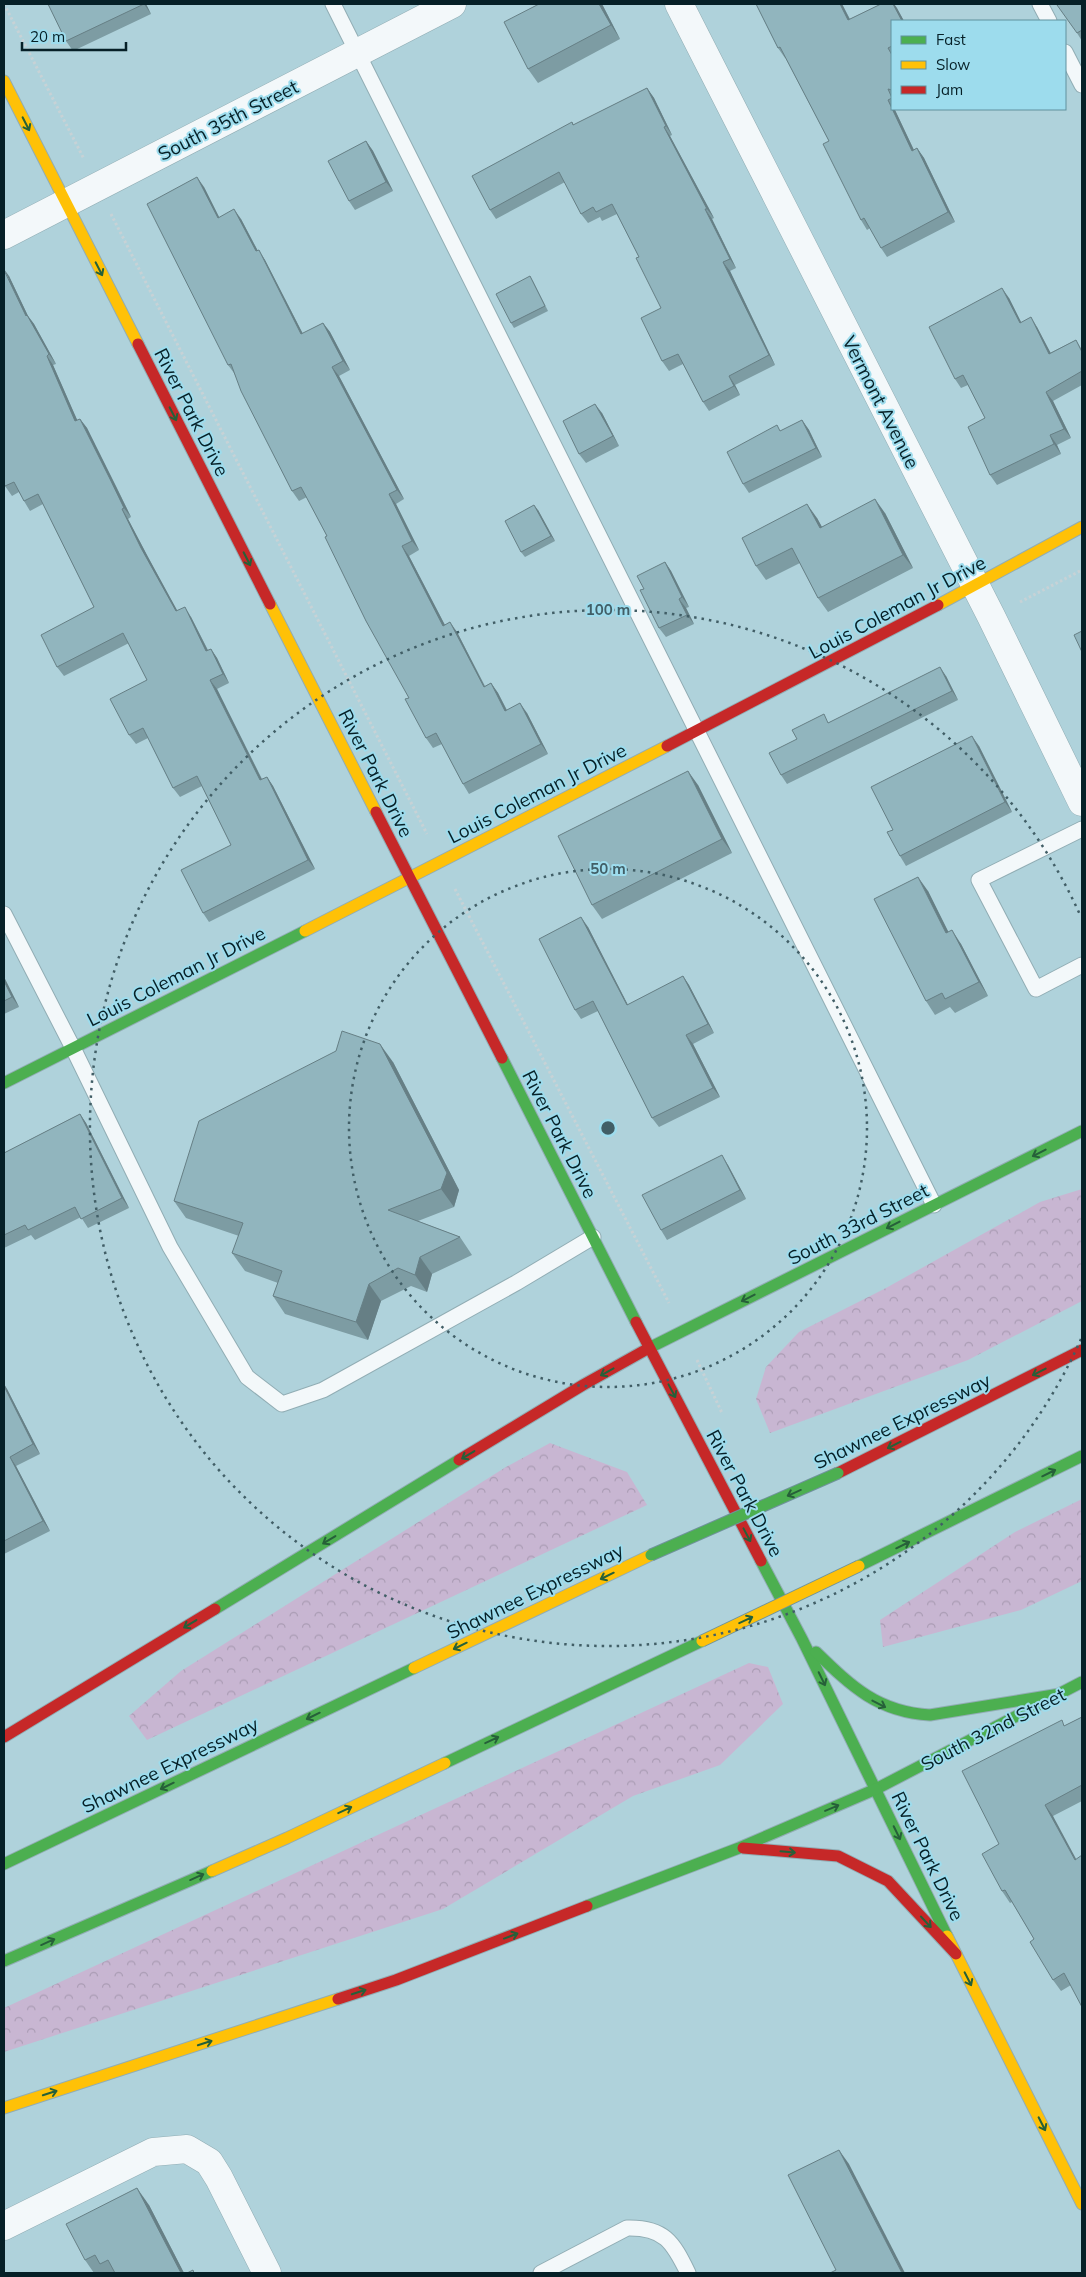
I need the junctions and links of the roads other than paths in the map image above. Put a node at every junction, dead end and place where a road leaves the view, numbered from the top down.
1 (333, 4) edge
2 (452, 4) edge
3 (679, 4) edge
4 (1040, 4) edge
5 (1048, 20) edge
6 (358, 52) junction
7 (1066, 54) edge
8 (4, 81) edge
9 (1082, 85) edge
10 (66, 204) junction
11 (4, 235) edge
12 (1082, 527) edge
13 (976, 586) junction
14 (695, 731) junction
15 (1082, 802) edge
16 (1082, 829) edge
17 (410, 878) junction
18 (4, 914) edge
19 (1082, 966) edge
20 (73, 1048) junction
21 (4, 1083) edge
22 (1082, 1131) edge
23 (934, 1205) junction
24 (593, 1237) junction
25 (649, 1348) junction
26 (1082, 1350) edge
27 (1082, 1456) edge
28 (802, 1639) junction
29 (1082, 1682) edge
30 (1060, 1694) junction
31 (4, 1738) edge
32 (876, 1789) junction
33 (739, 1848) junction
34 (4, 1864) edge
35 (956, 1954) junction
36 (4, 1961) edge
37 (4, 2108) edge
38 (1082, 2204) edge
39 (4, 2226) edge
40 (267, 2273) edge
41 (541, 2273) edge
42 (688, 2273) edge

1 - 6 lane
2 - 6 street, South 35th Street
3 - 13 street, Vermont Avenue
4 - 5 lane
6 - 10 street, South 35th Street
6 - 14 lane
7 - 9 lane
8 -> 10 main road, River Park Drive
10 - 11 street, South 35th Street
10 -> 17 main road, River Park Drive
12 - 13 main road, Louis Coleman Jr Drive
13 - 14 main road, Louis Coleman Jr Drive
13 - 15 street, Vermont Avenue
14 - 17 main road, Louis Coleman Jr Drive
14 - 23 lane
16 - 19 lane
17 - 20 main road, Louis Coleman Jr Drive
17 - 24 main road, River Park Drive
18 - 20 lane
20 - 21 main road, Louis Coleman Jr Drive
20 - 24 lane
22 -> 23 main road, South 33rd Street
23 -> 25 main road, South 33rd Street
24 - 25 main road, River Park Drive
25 -> 28 main road, River Park Drive
25 -> 31 main road, South 33rd Street
26 -> 34 main road, Shawnee Expressway, bridge
36 -> 27 main road, bridge
28 -> 30 main road
28 -> 32 main road, River Park Drive
29 - 30 main road, South 32nd Street
30 - 32 main road, South 32nd Street
33 -> 32 main road, South 32nd Street
32 -> 35 main road, River Park Drive
33 -> 35 main road
37 -> 33 main road, South 32nd Street
35 -> 38 main road, River Park Drive
39 - 40 street
41 - 42 lane

